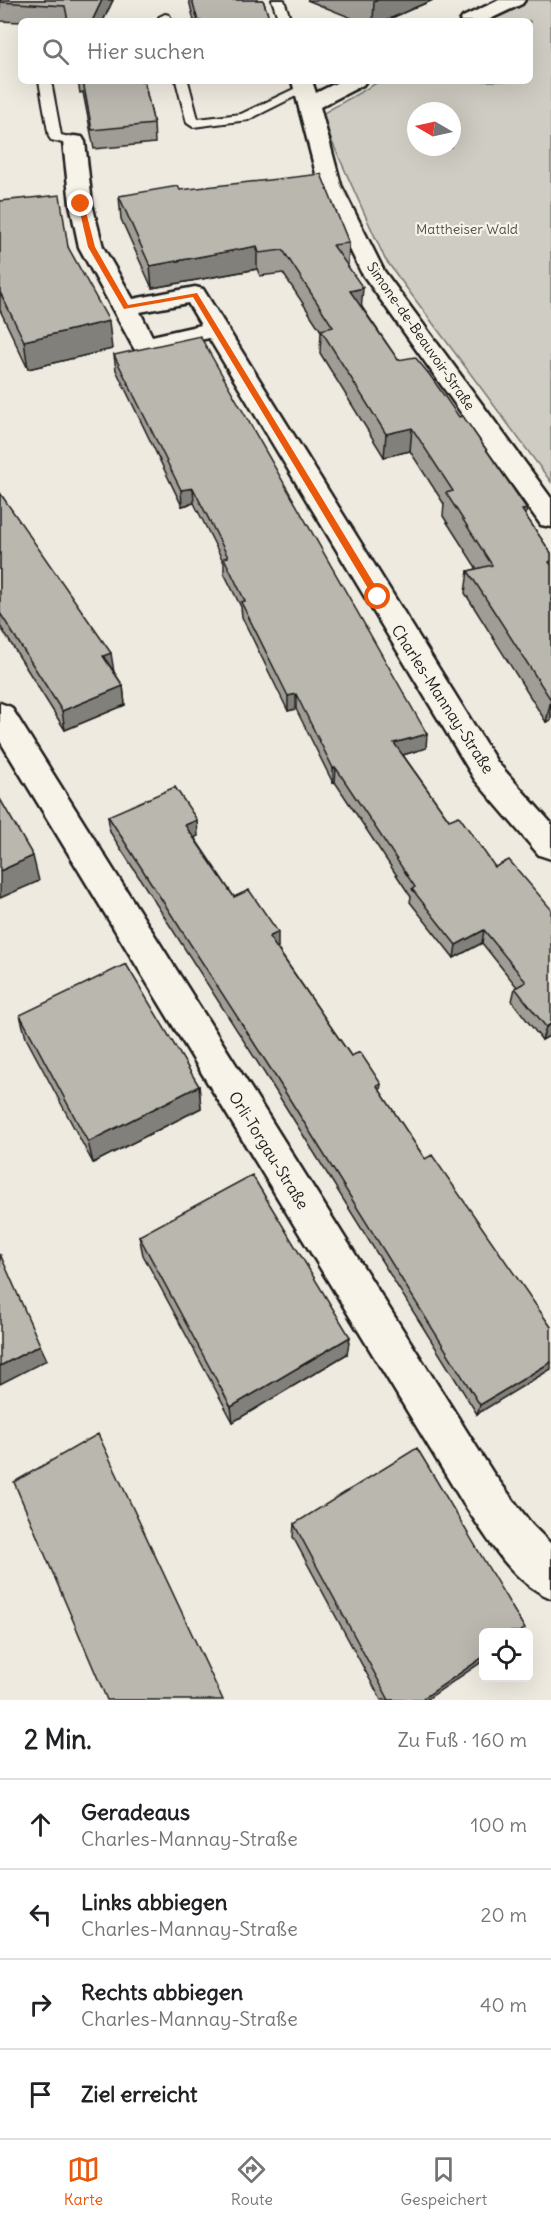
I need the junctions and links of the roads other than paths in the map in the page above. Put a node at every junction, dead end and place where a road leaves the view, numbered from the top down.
1 (278, 0) edge
2 (515, 0) edge
3 (284, 18) edge
4 (476, 18) edge
5 (46, 84) edge
6 (183, 84) edge
7 (342, 84) edge
8 (305, 92) edge
9 (74, 142) joint
10 (126, 308) junction
11 (215, 329) junction
12 (551, 518) edge
13 (0, 715) edge
14 (551, 846) edge
15 (551, 1576) edge

1 - 3 lane
2 - 4 street
5 - 9 lane
6 - 8 lane
7 - 8 street
8 - 12 street, Simone-de-Beauvoir-Straße
9 - 10 street
10 - 11 street, Charles-Mannay-Straße
10 - 11 street
11 - 14 street, Charles-Mannay-Straße
13 - 15 street, Orli-Torgau-Straße

